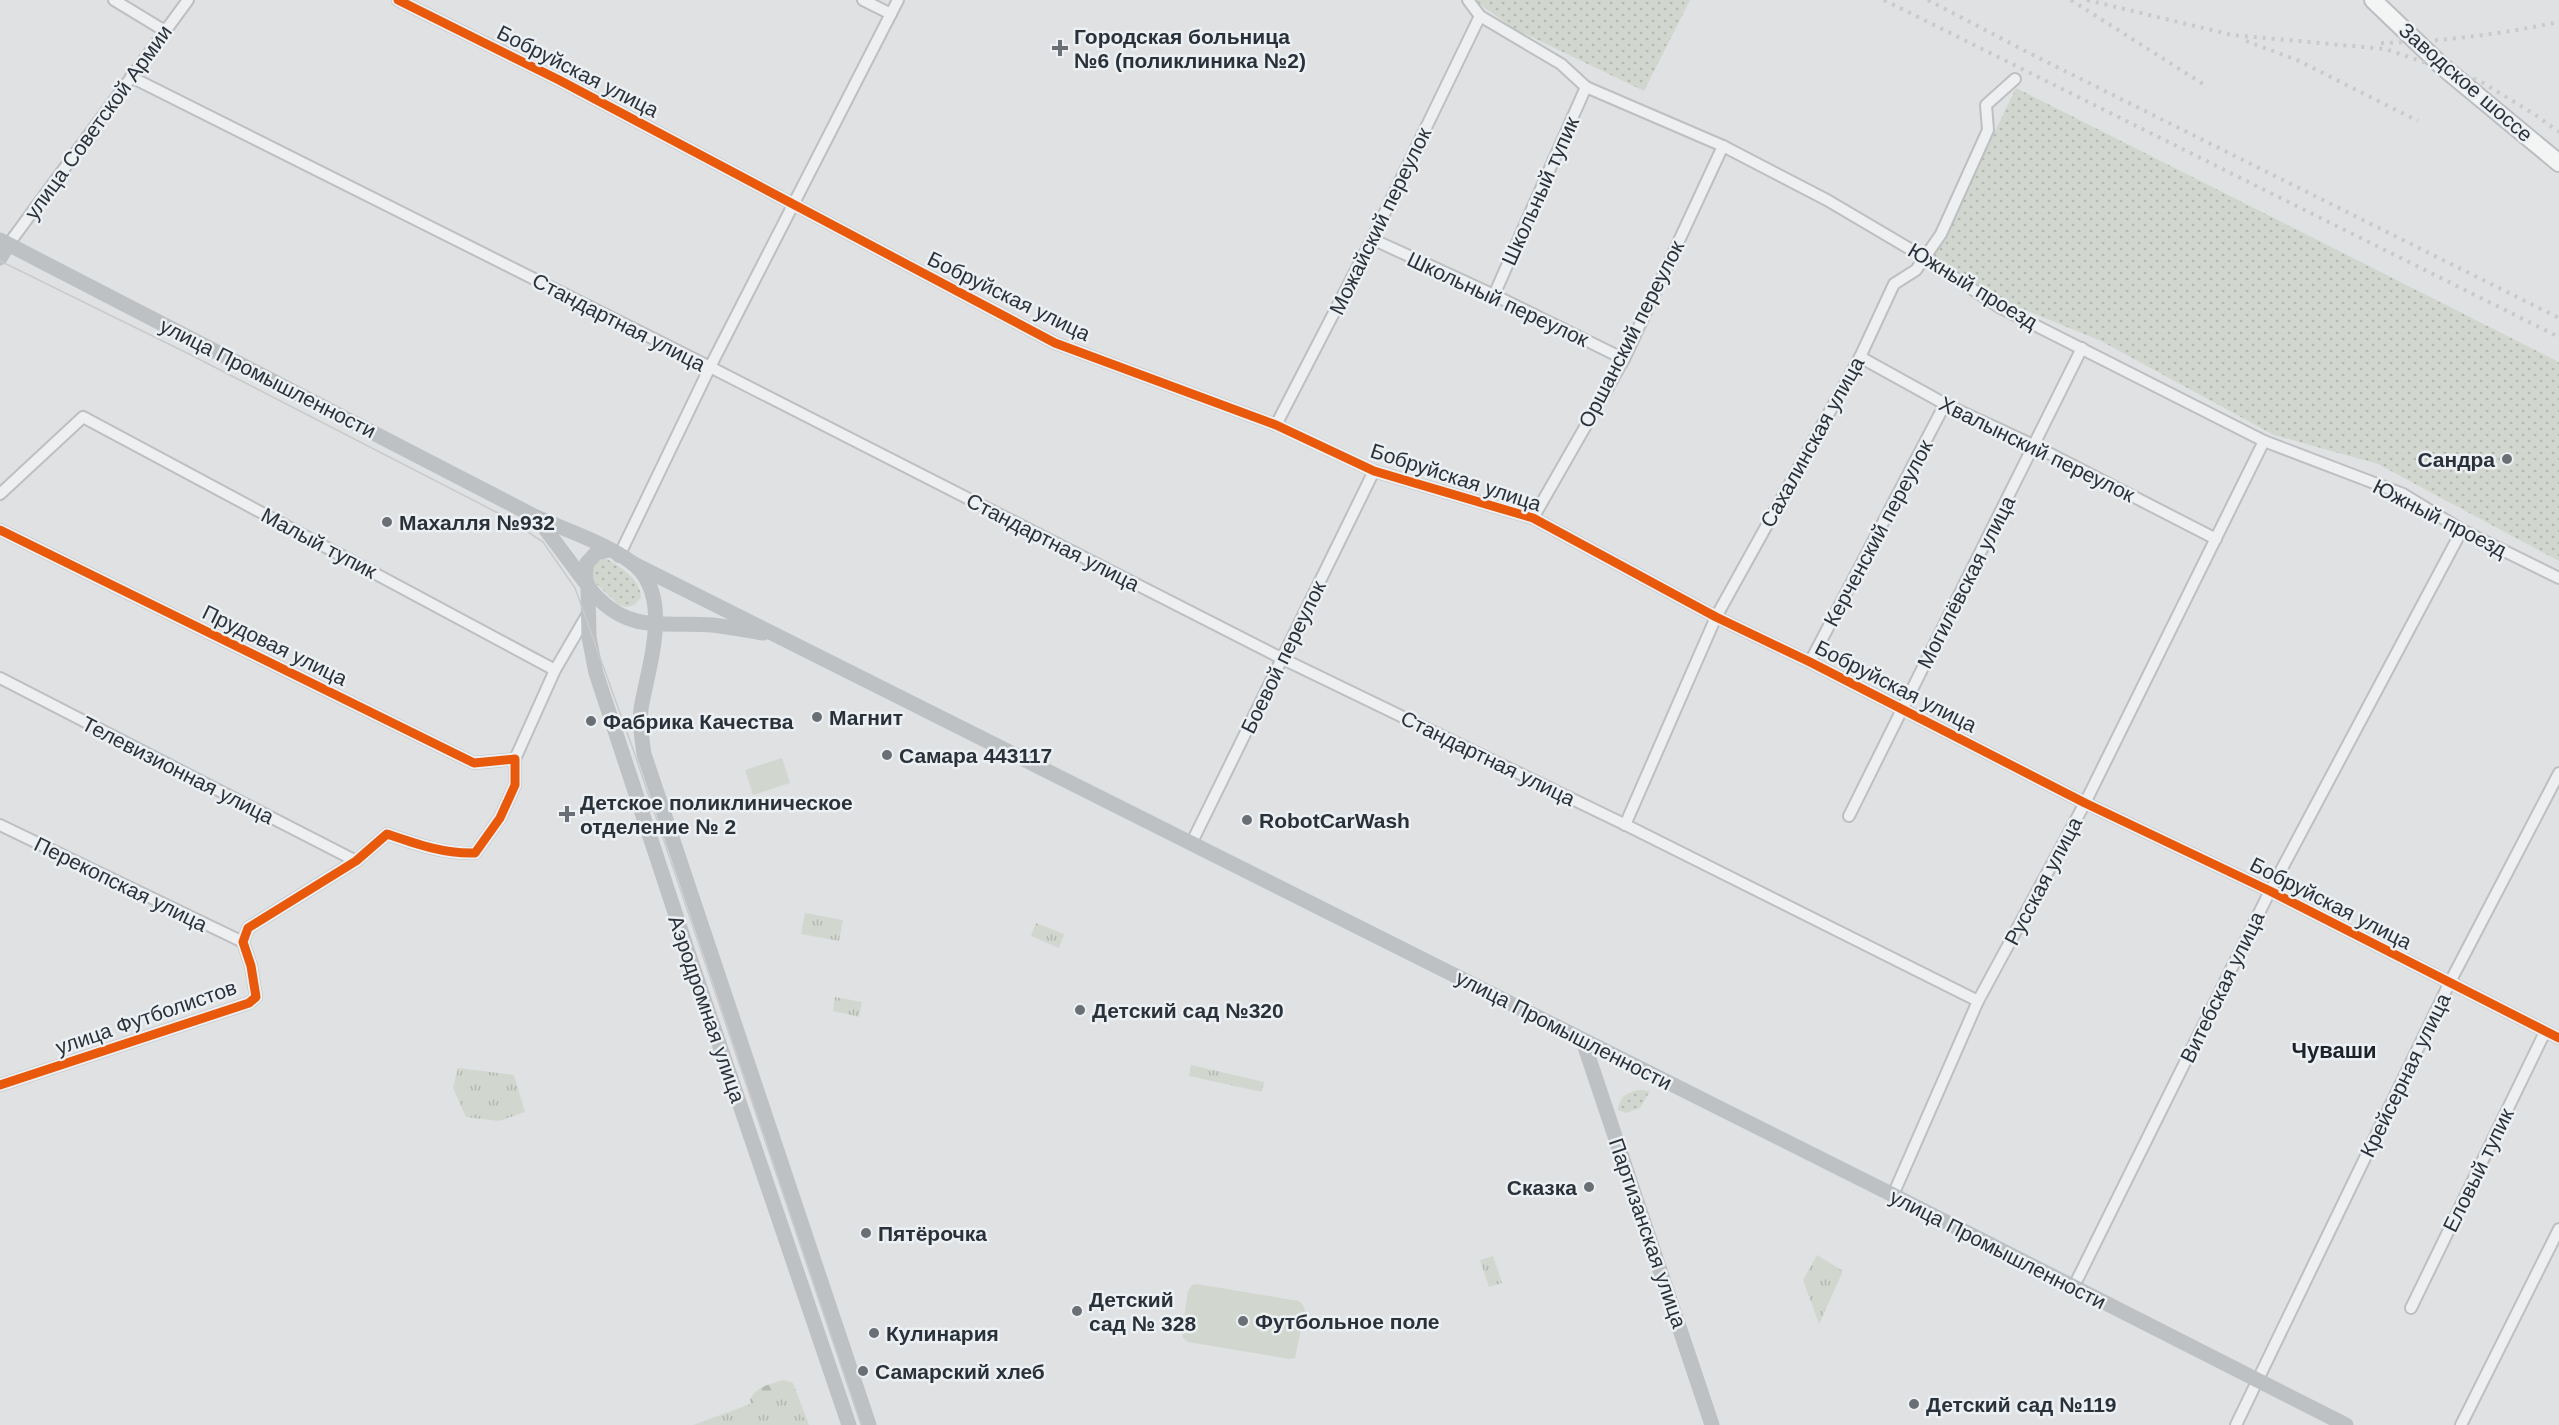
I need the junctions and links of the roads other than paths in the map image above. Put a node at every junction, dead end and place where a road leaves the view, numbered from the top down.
1 (114, 0) edge
2 (188, 0) edge
3 (398, 0) edge
4 (863, 0) edge
5 (898, 0) edge
6 (1468, 0) edge
7 (2373, 0) edge
8 (891, 14) junction
9 (1480, 16) junction
10 (165, 31) junction
11 (131, 77) junction
12 (2015, 79) dead end
13 (1586, 87) junction
14 (1723, 146) junction
15 (2559, 163) edge
16 (793, 206) junction
17 (1372, 239) junction
18 (3, 243) edge
19 (0, 258) edge
20 (1925, 258) junction
21 (1494, 295) junction
22 (2082, 348) junction
23 (1860, 357) junction
24 (1624, 359) junction
25 (710, 367) junction
26 (1945, 404) junction
27 (1276, 425) junction
28 (2264, 441) junction
29 (2035, 446) junction
30 (1374, 471) junction
31 (0, 494) edge
32 (536, 517) junction
33 (1533, 518) junction
34 (0, 530) edge
35 (2462, 530) junction
36 (2216, 539) junction
37 (620, 556) junction
38 (644, 576) junction
39 (2559, 578) edge
40 (587, 586) junction
41 (587, 615) junction
42 (620, 615) junction
43 (1716, 617) junction
44 (655, 625) junction
45 (781, 637) junction
46 (1283, 659) junction
47 (1810, 662) junction
48 (555, 670) junction
49 (0, 678) edge
50 (1901, 709) junction
51 (515, 759) junction
52 (2559, 773) edge
53 (2085, 803) junction
54 (1849, 816) dead end
55 (0, 825) edge
56 (1625, 825) junction
57 (1192, 842) junction
58 (356, 861) junction
59 (2270, 891) junction
60 (243, 942) junction
61 (2449, 984) junction
62 (1978, 1001) junction
63 (2545, 1032) junction
64 (2559, 1038) edge
65 (1583, 1041) junction
66 (0, 1084) edge
67 (1893, 1195) junction
68 (2559, 1229) edge
69 (2073, 1288) junction
70 (2411, 1308) dead end
71 (2256, 1379) junction
72 (849, 1425) edge
73 (869, 1425) edge
74 (1712, 1425) edge
75 (2236, 1425) edge
76 (2346, 1425) edge
77 (2461, 1425) edge

1 - 10 street
2 - 10 street, улица Советской Армии
3 - 16 street, Бобруйская улица
4 - 8 street
5 - 8 street
6 - 9 street, Южный проезд
7 - 15 main road, Заводское шоссе
8 - 16 street
9 - 13 street, Южный проезд
9 - 17 street, Можайский переулок
10 - 11 street, улица Советской Армии
11 - 18 street, улица Советской Армии
11 - 25 street, Стандартная улица
12 - 20 street, Сахалинская улица
13 - 14 street, Южный проезд
13 - 21 street, Школьный тупик
14 - 20 street, Южный проезд
14 - 24 street, Оршанский переулок
16 - 25 street
16 - 27 street, Бобруйская улица
17 - 21 street, Школьный переулок
17 - 27 street, Можайский переулок
18 - 19 main road, улица Советской Армии
18 - 32 main road, улица Промышленности
20 - 22 street, Южный проезд
20 - 23 street, Сахалинская улица
21 - 24 street, Школьный переулок
22 - 28 street, Южный проезд
22 - 29 street, Могилёвская улица
23 - 26 street, Хвалынский переулок
23 - 43 street, Сахалинская улица
24 - 33 street, Оршанский переулок
25 - 37 street
25 - 46 street, Стандартная улица
26 - 29 street, Хвалынский переулок
26 - 47 street, Керченский переулок
27 - 30 street, Бобруйская улица
28 - 35 street, Южный проезд
28 - 36 street, Русская улица
29 - 36 street, Хвалынский переулок
29 - 50 street, Могилёвская улица
30 - 33 street, Бобруйская улица
30 - 46 street, Боевой переулок
31 - 48 street, Малый тупик
32 - 37 main road, улица Промышленности
32 - 40 main road, улица Промышленности
33 - 43 street, Бобруйская улица
34 - 51 street, Прудовая улица
35 - 39 street, Южный проезд
35 - 59 street, Витебская улица
36 - 53 street, Русская улица
37 - 38 main road
37 - 40 main road
37 - 45 main road, улица Промышленности
38 - 42 main road
38 - 44 main road, Аэродромная улица
40 - 41 main road, Аэродромная улица
40 - 42 main road
41 - 48 street
41 - 72 main road, Аэродромная улица
42 - 44 main road, улица Промышленности
43 - 47 street, Бобруйская улица
43 - 56 street, Сахалинская улица
44 - 45 main road, улица Промышленности
44 - 73 main road, Аэродромная улица
45 - 57 main road, улица Промышленности
46 - 56 street, Стандартная улица
46 - 57 street, Боевой переулок
47 - 50 street, Бобруйская улица
48 - 51 street
49 - 58 street, Телевизионная улица
50 - 53 street, Бобруйская улица
50 - 54 street, Могилёвская улица
51 - 58 street
52 - 61 street, Крейсерная улица
53 - 59 street, Бобруйская улица
53 - 62 street, Русская улица
55 - 60 street, Перекопская улица
56 - 62 street, Стандартная улица
57 - 65 main road, улица Промышленности
58 - 60 street
59 - 61 street, Бобруйская улица
59 - 69 street, Витебская улица
60 - 66 street, улица Футболистов
61 - 63 street, Бобруйская улица
61 - 71 street, Крейсерная улица
62 - 67 street, Русская улица
63 - 64 street, Бобруйская улица
63 - 70 street, Еловый тупик
65 - 67 main road, улица Промышленности
65 - 74 main road, Партизанская улица
67 - 69 main road, улица Промышленности
68 - 77 street
69 - 71 main road, улица Промышленности
71 - 75 street, Крейсерная улица
71 - 76 main road, улица Промышленности

